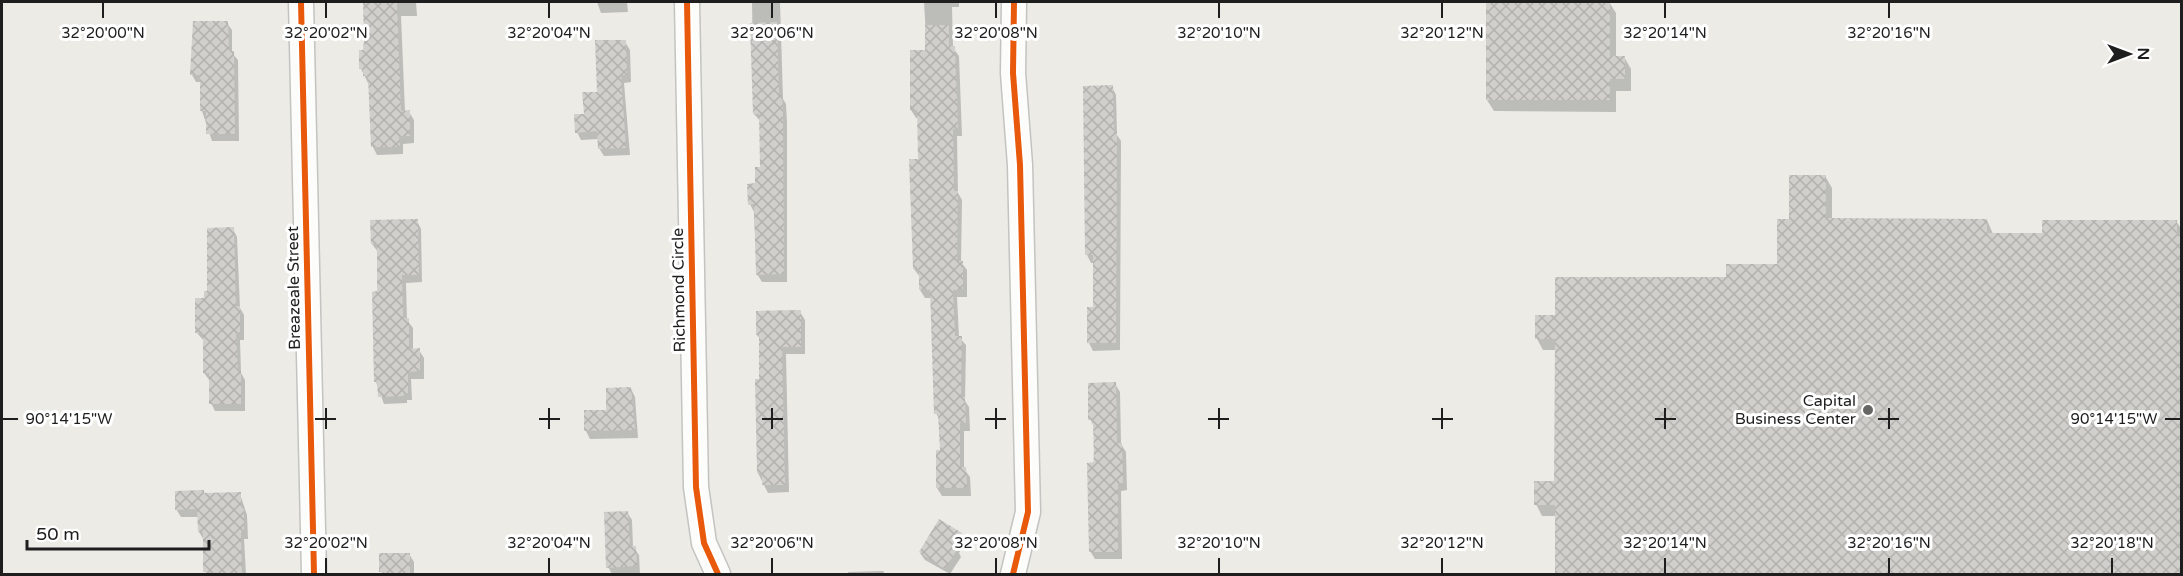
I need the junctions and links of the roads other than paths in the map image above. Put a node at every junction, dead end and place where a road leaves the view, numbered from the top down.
1 (301, 2) edge
2 (687, 2) edge
3 (1014, 2) edge
4 (314, 574) edge
5 (718, 574) edge
6 (1013, 574) edge

1 - 4 street, Breazeale Street
2 - 5 street, Richmond Circle
3 - 6 street

